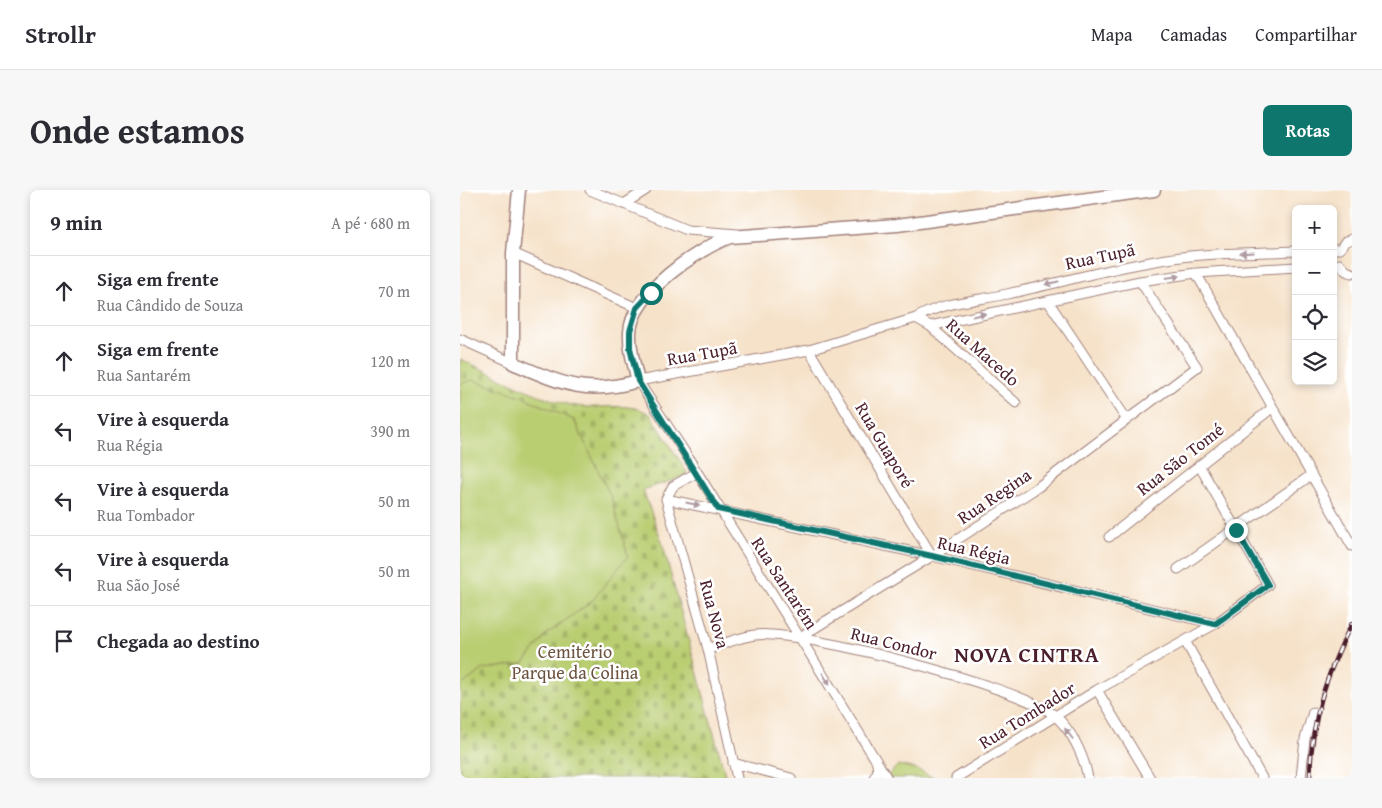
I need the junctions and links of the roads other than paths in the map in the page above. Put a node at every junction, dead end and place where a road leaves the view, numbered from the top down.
1 (519, 190) edge
2 (590, 190) edge
3 (646, 190) edge
4 (1154, 190) edge
5 (1130, 192) edge
6 (624, 204) junction
7 (740, 235) junction
8 (1352, 239) edge
9 (1337, 249) edge
10 (1292, 251) edge
11 (513, 253) junction
12 (1337, 264) edge
13 (1292, 267) edge
14 (1196, 273) junction
15 (1352, 273) edge
16 (1140, 281) junction
17 (1048, 301) junction
18 (637, 308) junction
19 (916, 318) junction
20 (930, 326) junction
21 (460, 339) edge
22 (809, 350) junction
23 (513, 363) junction
24 (638, 381) junction
25 (1016, 402) dead end
26 (1272, 408) junction
27 (1127, 420) junction
28 (1199, 465) junction
29 (696, 473) junction
30 (1310, 476) junction
31 (666, 499) junction
32 (718, 509) junction
33 (1236, 530) junction
34 (1109, 537) dead end
35 (1352, 546) edge
36 (932, 556) junction
37 (1178, 569) dead end
38 (1215, 624) junction
39 (800, 637) junction
40 (1185, 641) junction
41 (708, 649) junction
42 (1097, 690) junction
43 (1313, 712) dead end
44 (1055, 716) junction
45 (733, 763) junction
46 (877, 764) junction
47 (737, 778) edge
48 (791, 778) edge
49 (874, 778) edge
50 (887, 778) edge
51 (956, 778) edge
52 (1088, 778) edge
53 (1150, 778) edge
54 (1262, 778) edge
55 (1301, 778) edge

1 - 11 street
2 - 6 street
3 - 6 street
4 - 5 street
5 - 7 street
6 - 7 street
7 - 18 street
8 - 9 street
10 -> 19 street, Rua Tupã
11 - 18 street
11 - 23 street
12 - 15 street
13 - 14 street, Rua Tupã
16 -> 14 street, Rua Tupã
14 - 26 street
16 - 17 street, Rua Tupã
16 - 27 street, Rua Regina
20 -> 17 street, Rua Tupã
17 - 27 street
18 - 24 street
19 - 20 street
19 - 22 street, Rua Tupã
20 - 25 street, Rua Macedo
21 - 23 street
22 - 24 street, Rua Tupã
22 - 36 street, Rua Guaporé
23 - 24 street
24 - 29 street, Rua Santarém
26 - 28 street, Rua São Tomé
26 - 30 street
27 - 36 street, Rua Regina
28 - 33 street
28 - 34 street, Rua São Tomé
29 - 31 street
29 - 32 street, Rua Santarém
30 - 33 street
30 - 35 street
31 -> 32 street, Rua Régia
31 - 41 street, Rua Nova
32 - 36 street, Rua Régia
32 - 39 street, Rua Santarém
33 - 37 street
33 - 38 street, Rua Tombador
36 - 38 street, Rua Régia
36 - 39 street, Rua Regina
38 - 40 street, Rua Tombador
39 - 41 street, Rua Condor
39 - 44 street, Rua Condor
39 -> 46 street, Rua Santarém
40 - 42 street, Rua Tombador
40 - 54 street
41 - 45 street, Rua Nova
42 - 44 street, Rua Tombador
42 - 53 street
43 - 55 street
44 - 51 street, Rua Tombador
52 -> 44 street, Rua Condor
45 - 47 street, Rua Nova
45 - 48 street
46 - 49 street
46 - 50 street, Rua Santarém

